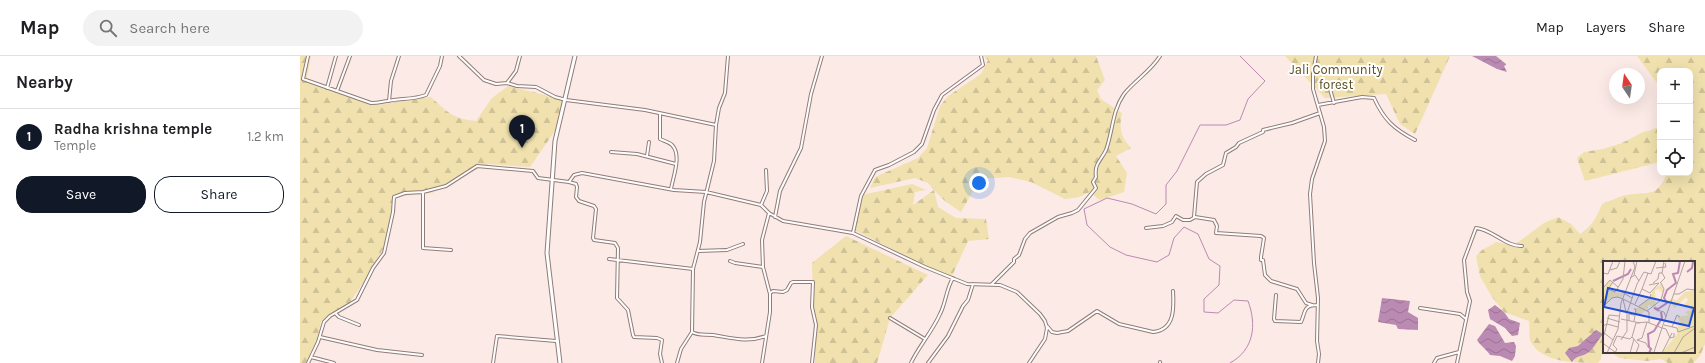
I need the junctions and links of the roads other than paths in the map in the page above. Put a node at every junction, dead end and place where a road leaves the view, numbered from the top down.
1 (308, 56) edge
2 (336, 56) edge
3 (350, 56) edge
4 (400, 56) edge
5 (442, 56) edge
6 (459, 56) edge
7 (520, 56) edge
8 (575, 56) edge
9 (728, 56) edge
10 (822, 56) edge
11 (981, 56) edge
12 (1160, 56) edge
13 (1316, 56) edge
14 (507, 84) junction
15 (328, 88) junction
16 (1330, 89) dead end
17 (337, 91) junction
18 (389, 100) junction
19 (566, 100) junction
20 (1334, 103) junction
21 (1318, 105) junction
22 (1320, 113) junction
23 (660, 114) junction
24 (716, 125) junction
25 (1414, 140) dead end
26 (649, 142) dead end
27 (611, 152) dead end
28 (647, 156) junction
29 (676, 164) junction
30 (766, 170) dead end
31 (552, 179) junction
32 (569, 182) junction
33 (671, 190) junction
34 (423, 192) junction
35 (706, 192) junction
36 (761, 205) junction
37 (769, 213) junction
38 (776, 217) junction
39 (1194, 218) junction
40 (1146, 228) dead end
41 (853, 233) junction
42 (743, 244) dead end
43 (1522, 246) dead end
44 (451, 250) dead end
45 (698, 251) junction
46 (609, 259) dead end
47 (618, 259) junction
48 (730, 261) dead end
49 (764, 267) junction
50 (693, 268) junction
51 (953, 278) junction
52 (973, 284) junction
53 (992, 284) junction
54 (1173, 291) dead end
55 (770, 294) junction
56 (1276, 295) dead end
57 (1318, 304) junction
58 (1312, 305) junction
59 (1420, 308) dead end
60 (336, 314) junction
61 (890, 318) dead end
62 (1466, 320) junction
63 (359, 325) dead end
64 (1046, 325) junction
65 (692, 332) junction
66 (766, 336) junction
67 (320, 337) junction
68 (925, 339) junction
69 (556, 341) junction
70 (1459, 352) junction
71 (422, 355) dead end
72 (311, 357) junction
73 (308, 363) edge
74 (334, 363) edge
75 (494, 363) edge
76 (560, 363) edge
77 (662, 363) edge
78 (677, 363) edge
79 (762, 363) edge
80 (812, 363) edge
81 (911, 363) edge
82 (928, 363) edge
83 (1029, 363) edge
84 (1318, 363) edge
85 (1434, 363) edge
86 (1457, 363) edge

1 - 15 street
2 - 15 street
3 - 17 street
4 - 18 street
5 - 18 street
6 - 14 street
7 - 14 street
8 - 19 street
9 - 24 street
10 - 38 street
11 - 41 street
12 - 53 street
13 - 21 street
14 - 19 street
15 - 17 street
16 - 20 street
17 - 18 street
19 - 23 street
19 - 31 street
20 - 21 street
20 - 25 street
21 - 22 street
22 - 39 street
22 - 57 street
23 - 24 street
23 - 29 street
24 - 35 street
26 - 28 street
27 - 28 street
28 - 29 street
29 - 33 street
30 - 36 street
31 - 32 street
31 - 34 street
31 - 69 street
32 - 33 street
32 - 47 street
33 - 35 street
34 - 44 street
34 - 60 street
35 - 36 street
35 - 45 street
36 - 37 street
37 - 38 street
37 - 49 street
38 - 41 street
39 - 40 street
39 - 58 street
41 - 51 street
42 - 45 street
43 - 62 street
45 - 50 street
46 - 47 street
47 - 50 street
47 - 77 street
48 - 49 street
49 - 55 street
50 - 65 street
51 - 52 street
51 - 68 street
52 - 53 street
52 - 82 street
53 - 64 street
54 - 64 street
55 - 66 street
55 - 80 street
56 - 58 street
57 - 58 street
57 - 84 street
59 - 62 street
60 - 63 street
60 - 67 street
61 - 68 street
62 - 70 street
64 - 83 street
65 - 66 street
65 - 78 street
66 - 79 street
67 - 71 street
67 - 72 street
68 - 81 street
69 - 75 street
69 - 76 street
70 - 85 street
70 - 86 street
72 - 73 street
72 - 74 street

